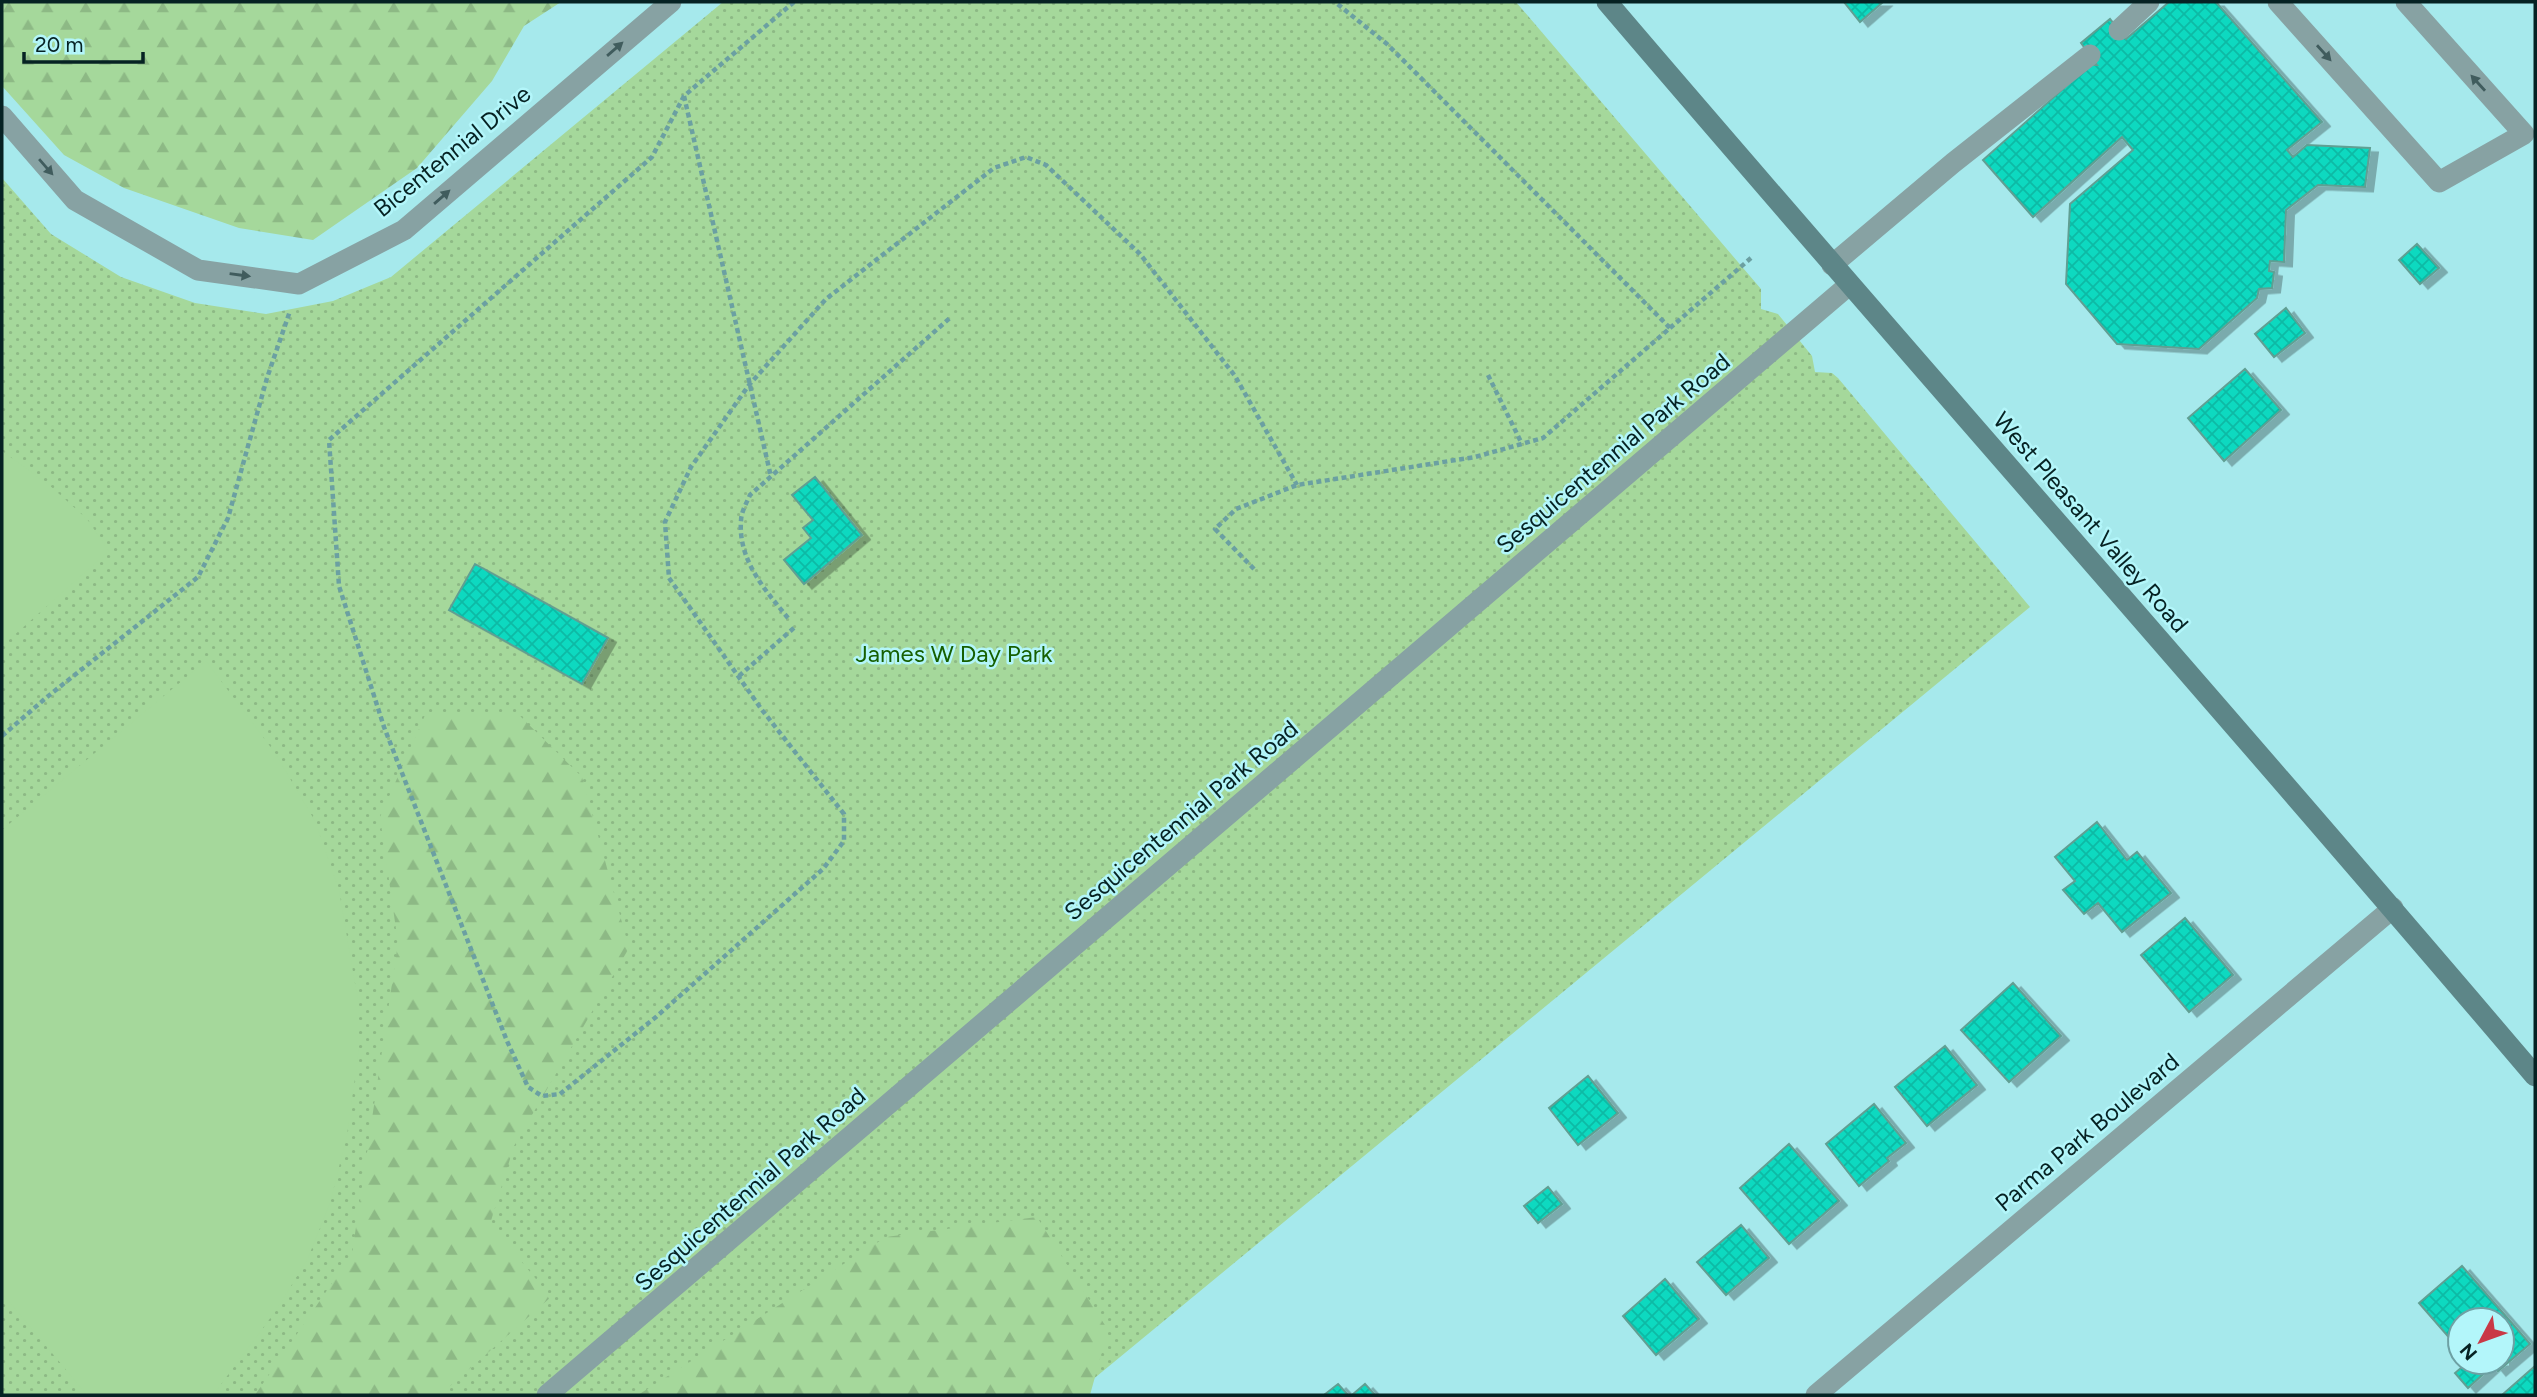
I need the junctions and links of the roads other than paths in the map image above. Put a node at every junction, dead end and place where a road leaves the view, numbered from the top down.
1 (671, 2) edge
2 (1607, 2) edge
3 (2149, 2) edge
4 (2278, 2) edge
5 (2406, 2) edge
6 (2119, 30) dead end
7 (2090, 55) dead end
8 (2, 116) edge
9 (1832, 265) junction
10 (1849, 285) junction
11 (2393, 908) junction
12 (2535, 1076) edge
13 (547, 1395) edge
14 (1816, 1395) edge

8 -> 1 street, Bicentennial Drive
2 - 9 main road, West Pleasant Valley Road
3 - 6 street
4 -> 5 street
7 - 9 street
9 - 10 main road, West Pleasant Valley Road
10 - 11 main road, West Pleasant Valley Road
10 - 13 street, Sesquicentennial Park Road
11 - 12 main road, West Pleasant Valley Road
11 - 14 street, Parma Park Boulevard

